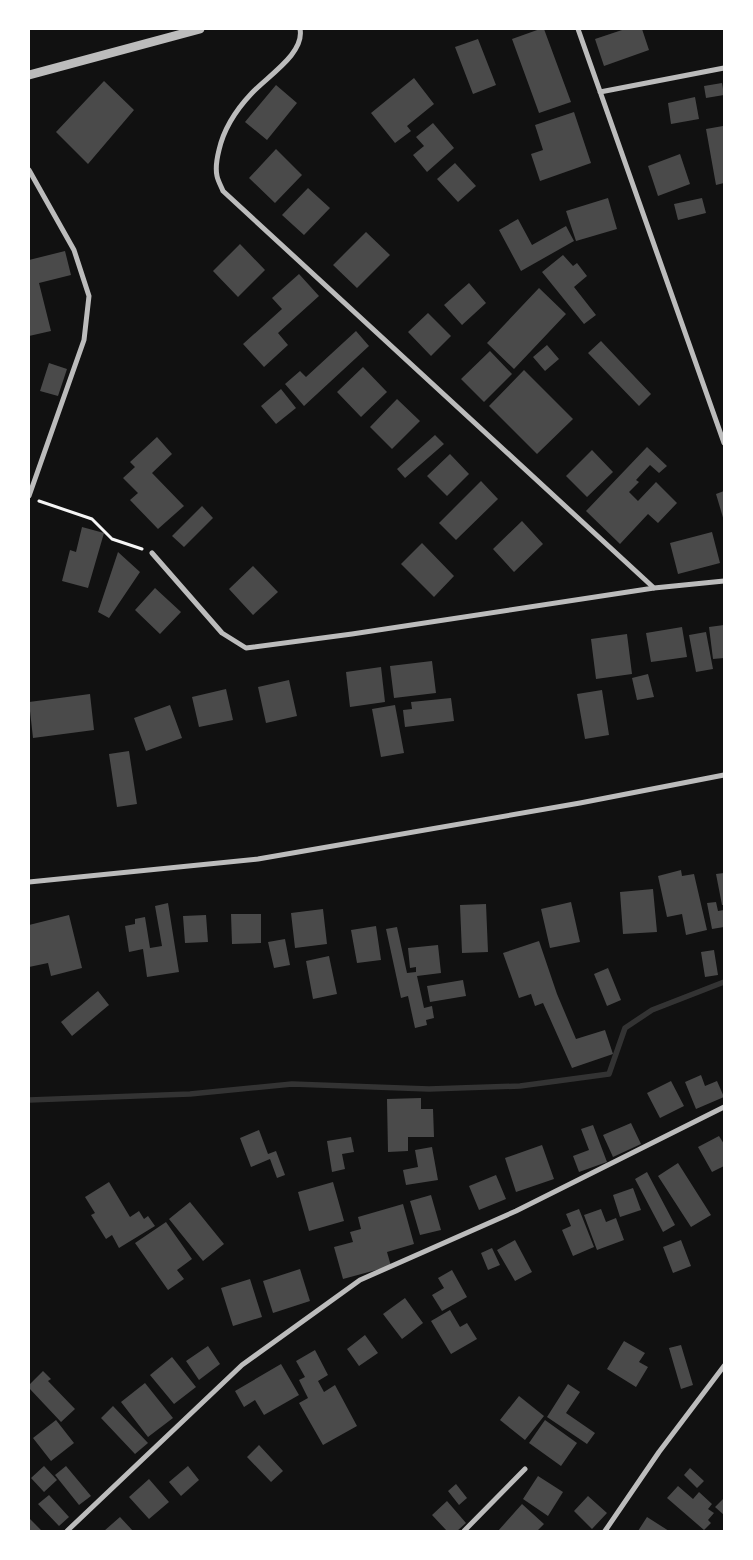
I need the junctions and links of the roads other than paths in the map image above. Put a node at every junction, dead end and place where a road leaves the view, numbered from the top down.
1 (200, 29) edge
2 (300, 29) edge
3 (578, 29) edge
4 (724, 68) edge
5 (29, 75) edge
6 (600, 92) junction
7 (29, 170) edge
8 (724, 443) edge
9 (29, 496) edge
10 (152, 553) road end
11 (724, 582) edge
12 (654, 588) junction
13 (724, 775) edge
14 (29, 882) edge
15 (724, 1107) edge
16 (724, 1366) edge
17 (525, 1470) dead end
18 (66, 1531) edge
19 (464, 1531) edge
20 (605, 1531) edge

1 - 5 street
2 - 12 street
3 - 6 street
4 - 6 street
6 - 8 street
7 - 9 street
10 - 12 street
11 - 12 street
13 - 14 street
15 - 18 street
16 - 20 street
17 - 19 street

